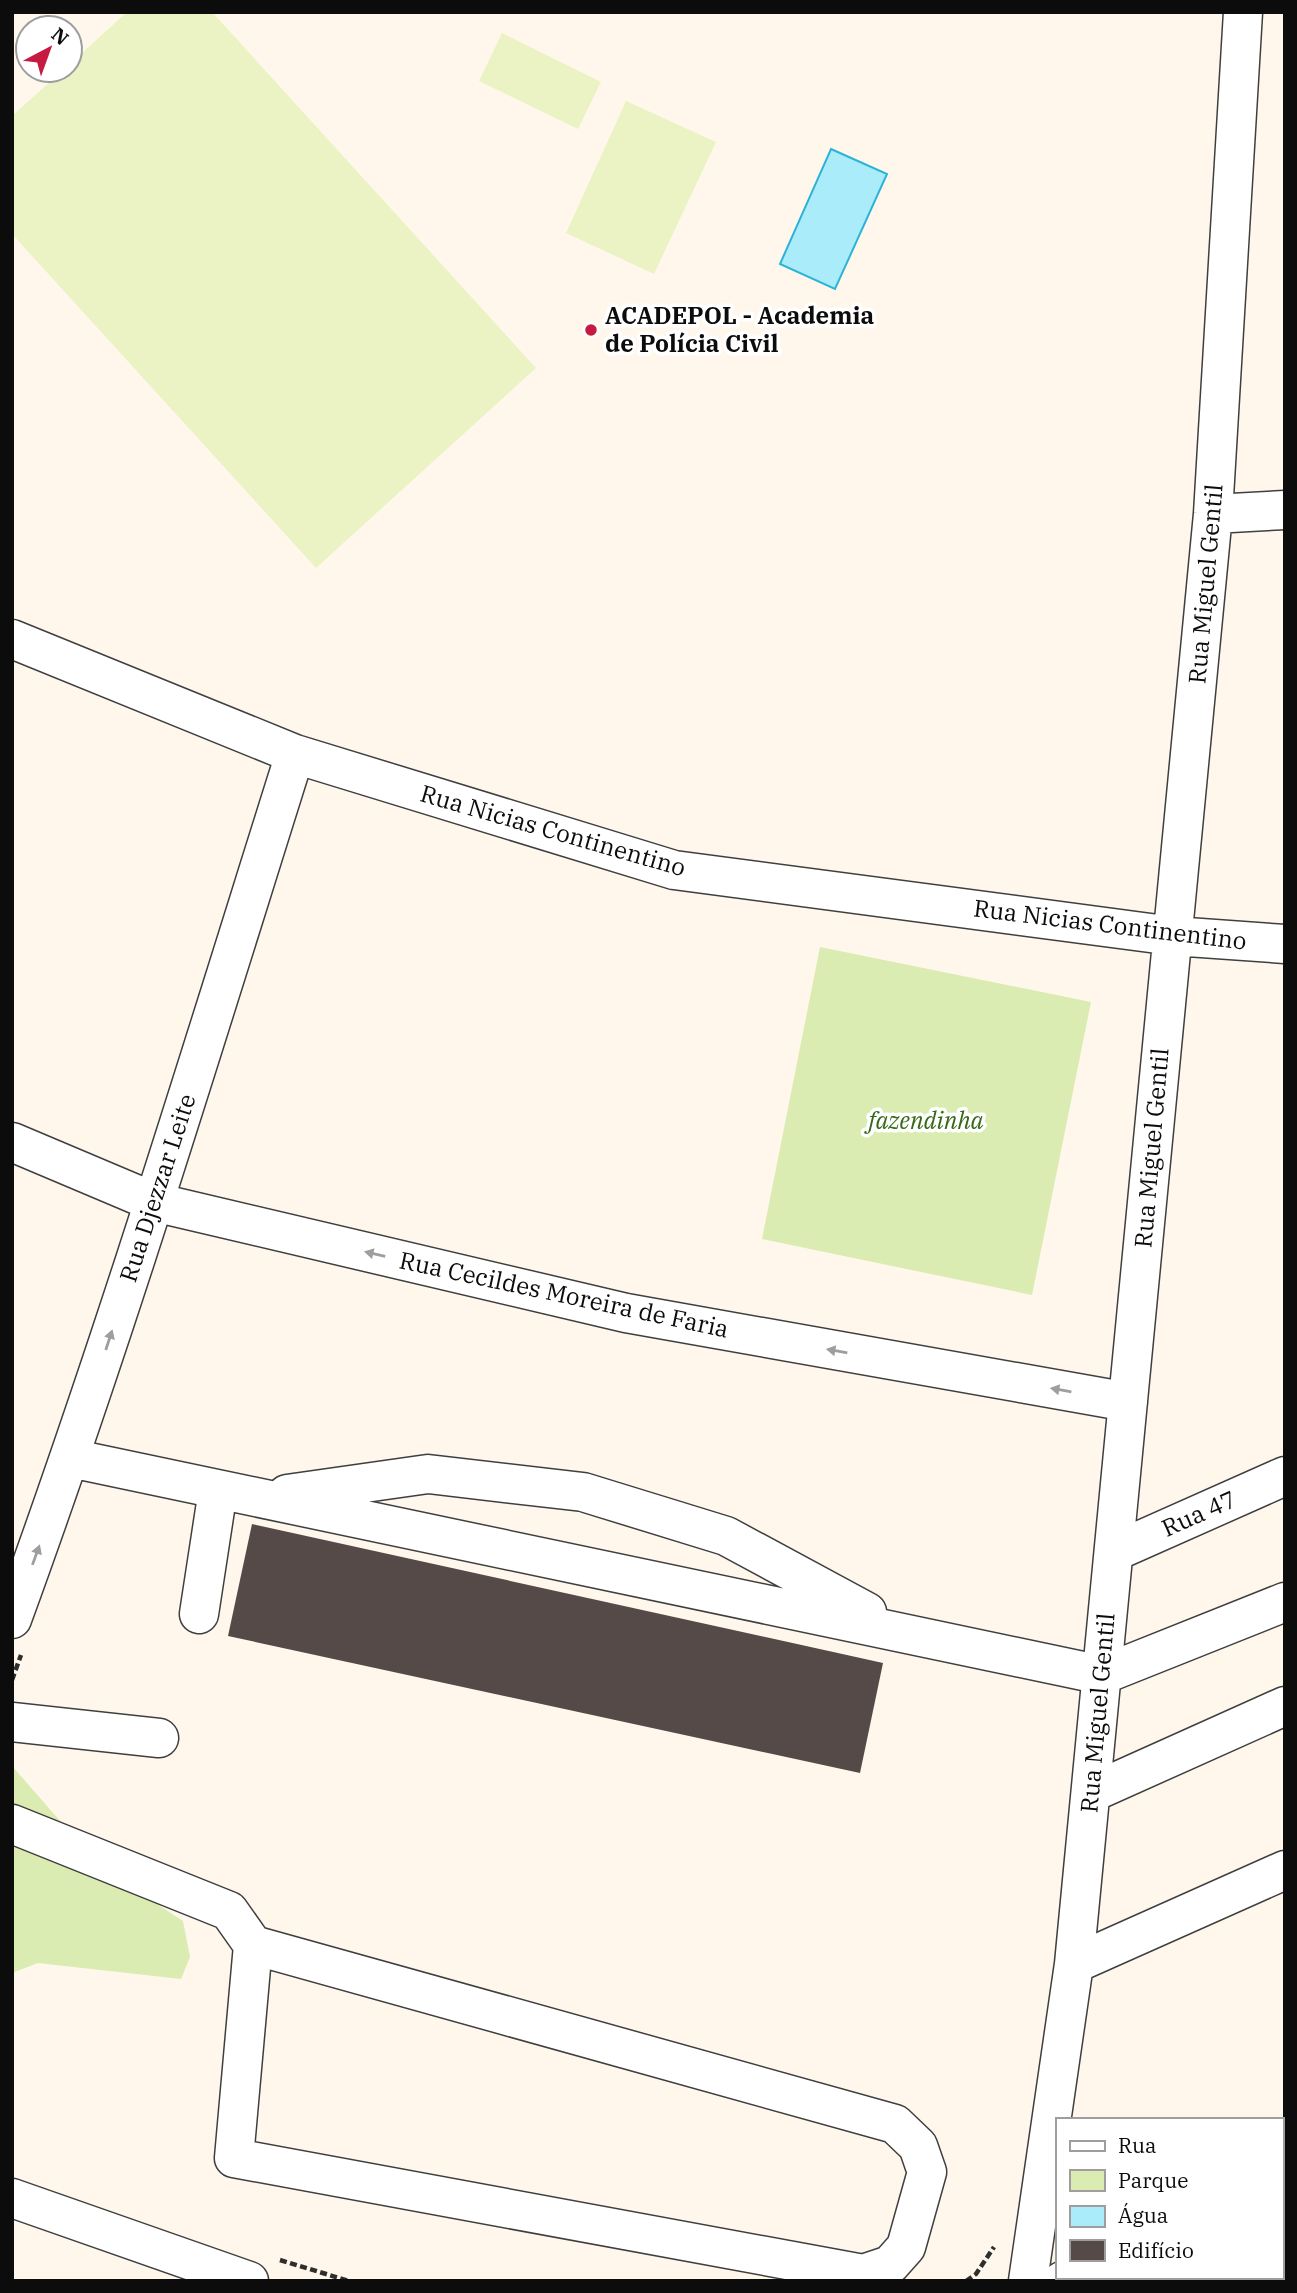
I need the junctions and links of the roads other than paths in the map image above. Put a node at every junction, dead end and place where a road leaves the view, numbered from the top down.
1 (1243, 12) edge
2 (1285, 510) edge
3 (1213, 514) junction
4 (12, 639) edge
5 (295, 754) junction
6 (1172, 936) junction
7 (1285, 944) edge
8 (12, 1142) edge
9 (154, 1202) junction
10 (1128, 1402) junction
11 (71, 1458) junction
12 (1285, 1476) edge
13 (218, 1490) junction
14 (260, 1498) junction
15 (1114, 1552) junction
16 (1285, 1601) edge
17 (199, 1614) dead end
18 (12, 1619) edge
19 (905, 1633) junction
20 (1102, 1675) junction
21 (1285, 1706) edge
22 (12, 1722) edge
23 (159, 1738) dead end
24 (1091, 1793) junction
25 (12, 1824) edge
26 (1285, 1870) edge
27 (253, 1945) junction
28 (1074, 1964) junction
29 (12, 2198) edge
30 (249, 2281) edge
31 (1028, 2281) edge

1 - 3 street, Rua Miguel Gentil
2 - 3 street
3 - 6 street, Rua Miguel Gentil
4 - 5 street, Rua Nicias Continentino
5 - 6 street, Rua Nicias Continentino
5 - 9 street, Rua Djezzar Leite
6 - 7 street, Rua Nicias Continentino
6 - 10 street, Rua Miguel Gentil
8 - 9 street, Rua Cecildes Moreira de Faria
10 -> 9 street, Rua Cecildes Moreira de Faria
11 -> 9 street, Rua Djezzar Leite
10 - 15 street, Rua Miguel Gentil
11 - 13 street
18 -> 11 street, Rua Djezzar Leite
12 - 15 street, Rua 47
13 - 14 street
13 - 17 street
14 - 19 street
14 - 19 street
15 - 20 street, Rua Miguel Gentil
16 - 20 street
19 - 20 street
20 - 24 street, Rua Miguel Gentil
21 - 24 street
22 - 23 street
24 - 28 street, Rua Miguel Gentil
25 - 27 street
26 - 28 street
27 - 27 street
28 - 31 street, Rua Miguel Gentil
29 - 30 street

